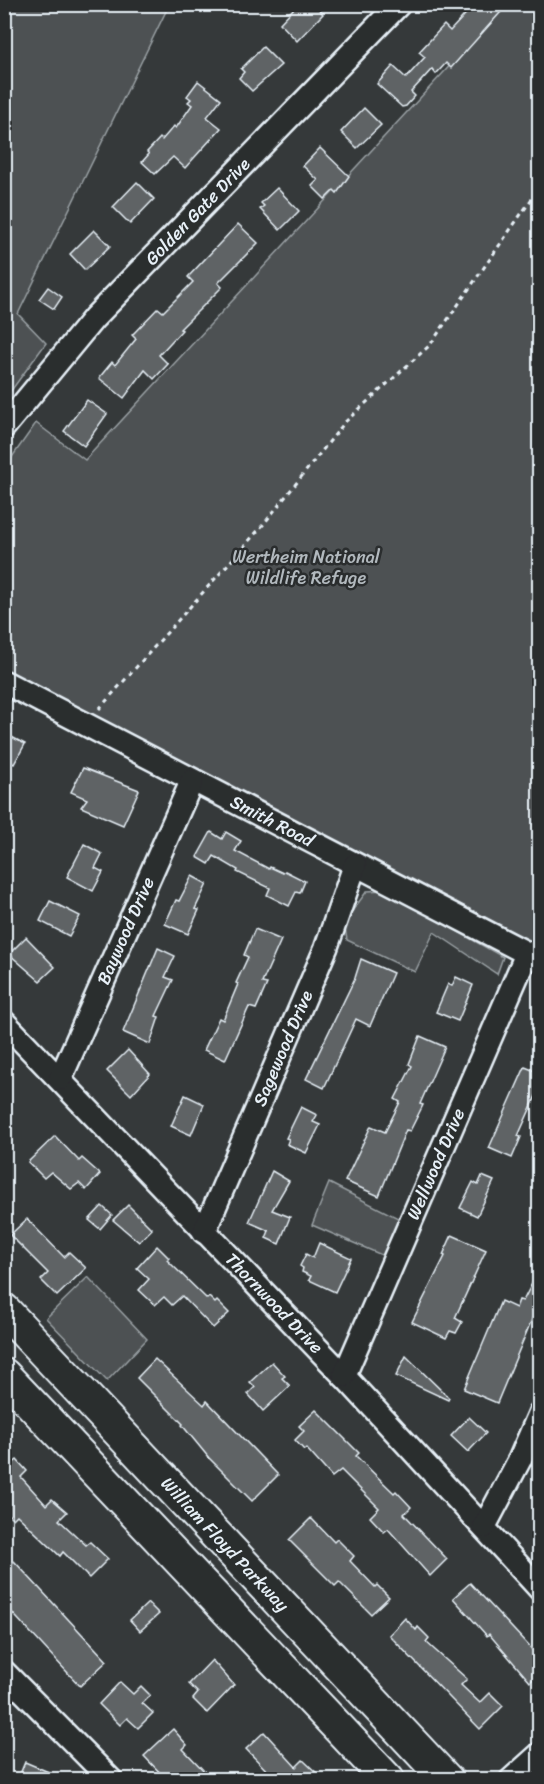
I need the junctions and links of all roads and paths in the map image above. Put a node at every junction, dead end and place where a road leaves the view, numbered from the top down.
1 (399, 5) edge
2 (540, 188) edge
3 (4, 427) edge
4 (4, 682) edge
5 (87, 723) junction
6 (192, 781) junction
7 (355, 865) junction
8 (533, 956) edge
9 (4, 1022) edge
10 (60, 1079) junction
11 (204, 1232) junction
12 (4, 1310) edge
13 (4, 1375) edge
14 (344, 1377) junction
15 (540, 1413) edge
16 (484, 1527) junction
17 (540, 1589) edge
18 (4, 1672) edge
19 (540, 1754) edge
20 (111, 1779) edge
21 (388, 1779) edge
22 (447, 1779) edge
23 (512, 1779) edge

1 - 3 street, Golden Gate Drive
2 - 5 path
4 - 5 street, Smith Road
5 - 6 street, Smith Road
6 - 7 street, Smith Road
6 - 10 street, Baywood Drive
7 - 8 street, Smith Road
7 - 11 street, Sagewood Drive
8 - 14 street, Wellwood Drive
9 - 10 street, Thornwood Drive
10 - 11 street, Thornwood Drive
11 - 14 street, Thornwood Drive
12 - 22 highway, William Floyd Parkway
13 - 21 highway
14 - 16 street, Thornwood Drive
15 - 16 street
16 - 17 street, Thornwood Drive
18 - 20 street
19 - 23 street

